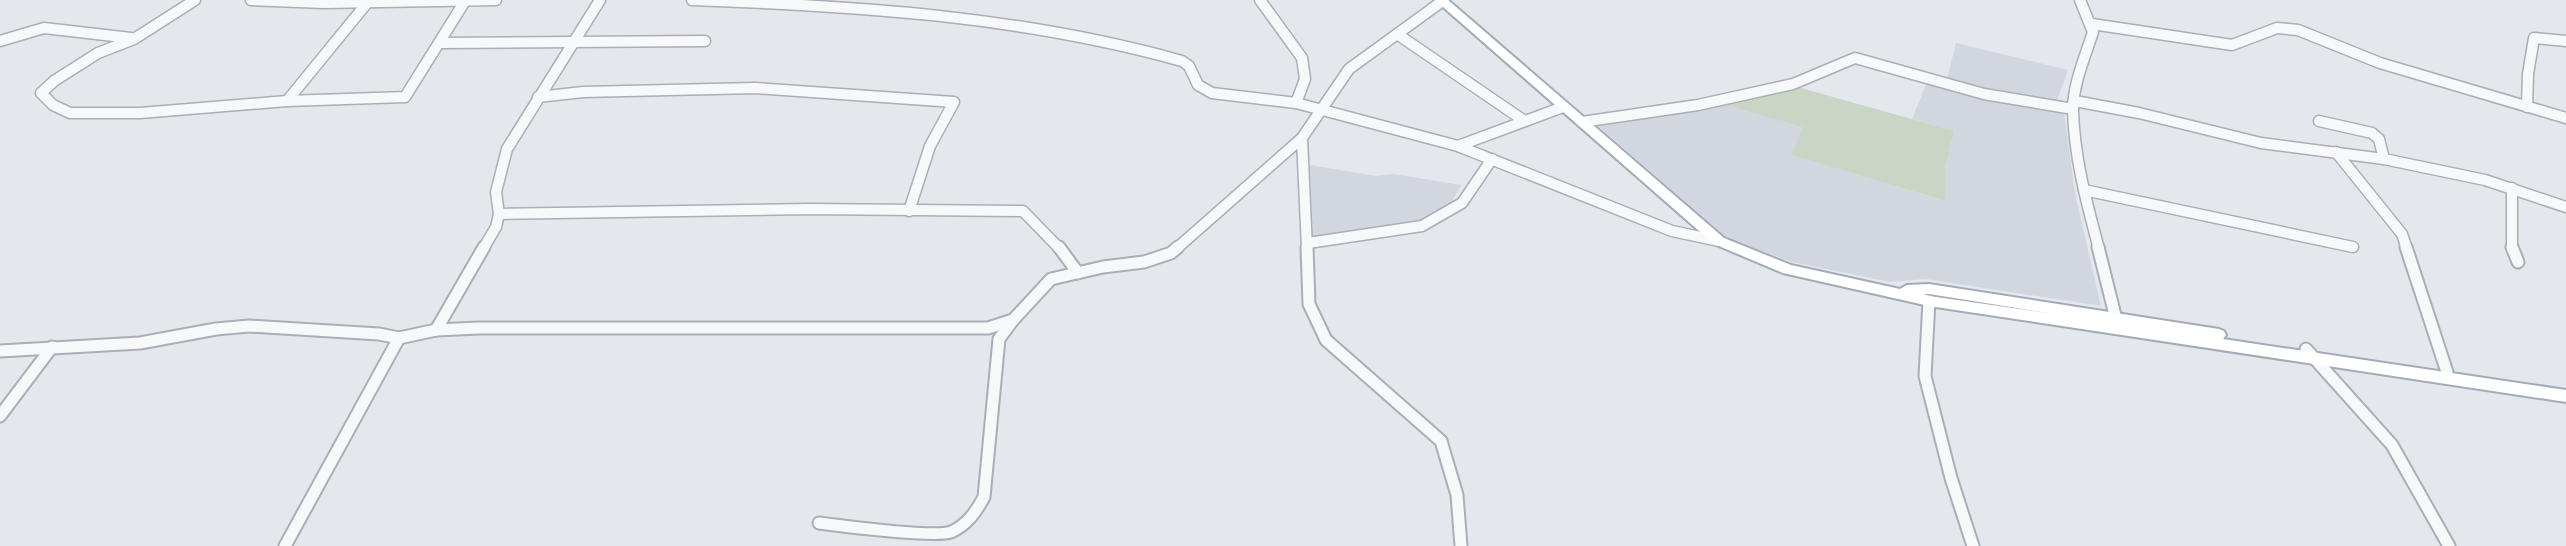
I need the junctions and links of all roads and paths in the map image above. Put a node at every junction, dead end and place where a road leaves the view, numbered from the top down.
1 (195, 0) edge
2 (251, 0) edge
3 (496, 0) edge
4 (600, 0) edge
5 (692, 0) edge
6 (1260, 0) edge
7 (1442, 0) edge
8 (2080, 0) edge
9 (472, 1) edge
10 (367, 3) junction
11 (2092, 24) junction
12 (1396, 34) junction
13 (134, 38) junction
14 (574, 40) junction
15 (0, 41) edge
16 (705, 41) dead end
17 (2566, 41) edge
18 (439, 43) junction
19 (538, 97) junction
20 (287, 101) junction
21 (1296, 103) junction
22 (2074, 105) junction
23 (1563, 107) junction
24 (2527, 107) junction
25 (1321, 110) junction
26 (2566, 118) edge
27 (1523, 120) junction
28 (2319, 121) dead end
29 (1582, 122) junction
30 (1302, 138) junction
31 (1458, 146) junction
32 (2336, 152) junction
33 (1492, 159) junction
34 (2384, 159) junction
35 (2512, 188) junction
36 (2084, 190) junction
37 (2566, 207) edge
38 (909, 211) junction
39 (499, 214) junction
40 (1719, 241) junction
41 (1308, 243) junction
42 (2353, 247) dead end
43 (2518, 262) dead end
44 (1078, 273) junction
45 (1892, 291) junction
46 (1929, 301) junction
47 (2116, 319) junction
48 (1013, 320) junction
49 (436, 330) junction
50 (399, 338) junction
51 (52, 347) junction
52 (0, 351) edge
53 (2310, 354) junction
54 (2447, 372) junction
55 (2566, 388) edge
56 (2566, 396) edge
57 (0, 415) edge
58 (819, 523) dead end
59 (285, 546) edge
60 (1461, 546) edge
61 (1973, 546) edge
62 (2449, 546) edge

1 - 13 street
2 - 10 street
3 - 9 street
4 - 14 street
5 - 21 street
6 - 21 street
7 - 12 street
7 - 23 main road
8 - 11 street
9 - 10 street
9 - 18 street
10 - 20 street
11 - 22 street
11 - 24 street
12 - 25 street
12 - 27 street
13 - 15 street
13 - 20 street
14 - 16 street
14 - 18 street
14 - 19 street
17 - 24 street
18 - 20 street
19 - 38 street
19 - 39 street
21 - 25 street
22 - 29 street
22 - 32 street
22 - 36 street
23 - 27 street
23 - 29 main road
24 - 26 street
25 - 30 street
25 - 31 street
27 - 31 street
28 - 34 street
29 - 40 main road
30 - 41 street
30 - 44 street
31 - 33 street
32 - 34 street
32 - 54 street
33 - 40 street
33 - 41 street
34 - 35 street
35 - 37 street
35 - 43 street
36 - 42 street
36 - 47 street
38 - 39 street
38 - 44 street
39 - 49 street
40 - 45 main road
41 - 60 street
44 - 48 street
45 - 46 main road
45 - 47 main road
46 - 53 main road
46 - 61 street
47 - 53 main road
48 - 49 street
48 - 58 street
49 - 50 street
50 - 51 street
50 - 59 street
51 - 52 street
51 - 57 street
53 - 54 main road
53 - 56 main road
53 - 62 street
54 - 55 main road

